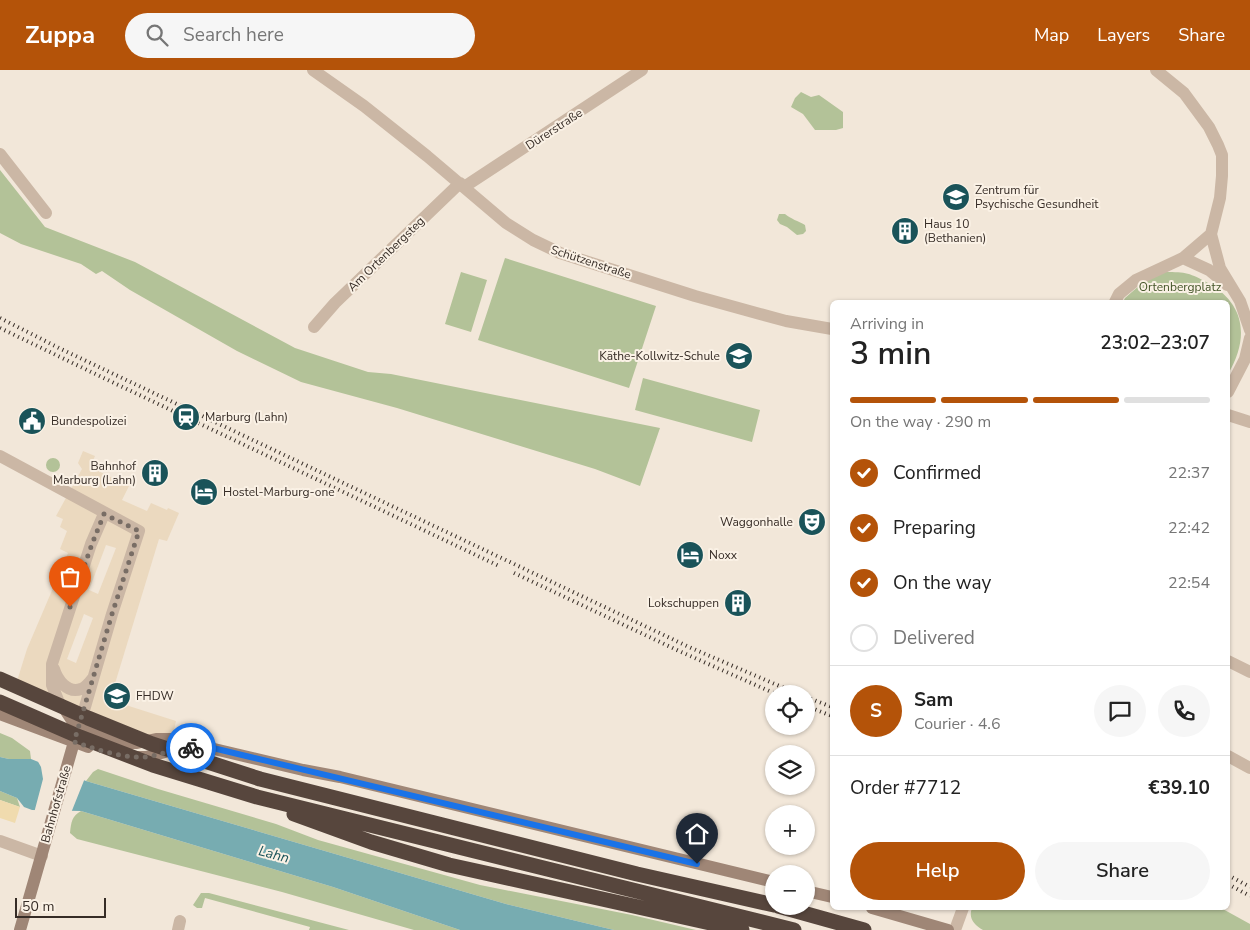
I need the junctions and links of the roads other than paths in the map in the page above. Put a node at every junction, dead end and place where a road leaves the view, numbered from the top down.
1 (313, 70) edge
2 (642, 70) edge
3 (1156, 70) edge
4 (0, 154) edge
5 (462, 185) junction
6 (46, 213) dead end
7 (1211, 234) junction
8 (1184, 258) junction
9 (1231, 288) junction
10 (1116, 300) edge
11 (314, 327) dead end
12 (830, 329) edge
13 (1250, 330) edge
14 (1250, 338) edge
15 (1230, 388) edge
16 (1230, 415) edge
17 (1250, 422) edge
18 (0, 456) edge
19 (104, 514) junction
20 (1230, 662) edge
21 (52, 664) junction
22 (1250, 672) edge
23 (0, 674) edge
24 (93, 678) junction
25 (0, 679) edge
26 (58, 700) junction
27 (0, 702) edge
28 (0, 714) edge
29 (79, 726) junction
30 (73, 746) junction
31 (213, 748) junction
32 (146, 757) junction
33 (1230, 757) edge
34 (1250, 768) edge
35 (0, 841) edge
36 (43, 851) junction
37 (765, 880) edge
38 (815, 893) edge
39 (830, 897) edge
40 (631, 898) junction
41 (765, 903) edge
42 (879, 910) edge
43 (962, 910) edge
44 (810, 915) edge
45 (20, 930) edge
46 (742, 930) edge
47 (794, 930) edge
48 (864, 930) edge
49 (948, 930) edge
50 (954, 930) edge

1 - 5 street, Schützenstraße
2 - 5 street, Dürerstraße
3 - 7 street
4 - 6 street
5 - 11 street, Am Ortenbergsteg
5 - 12 street, Schützenstraße
7 - 8 street
7 - 9 street
8 - 9 street
8 - 10 street
9 - 13 street
14 - 15 street
16 - 17 street
18 - 19 street, Bahnhofstraße
19 - 21 street
19 - 24 street, Bahnhofstraße
20 - 22 street
21 - 24 street
21 - 26 street
23 - 26 main road
24 - 29 street, Bahnhofstraße
25 - 41 highway
26 - 29 main road
27 - 40 highway
28 - 30 main road
29 - 30 main road, Bahnhofstraße
29 - 31 main road
30 - 32 main road
30 - 36 main road, Bahnhofstraße
31 - 32 main road
31 - 37 main road
32 - 40 highway
33 - 34 street
35 - 36 street
36 - 45 main road, Bahnhofstraße
38 - 39 main road
40 - 46 highway
40 - 47 highway
42 - 49 main road
43 - 50 street
44 - 48 highway

